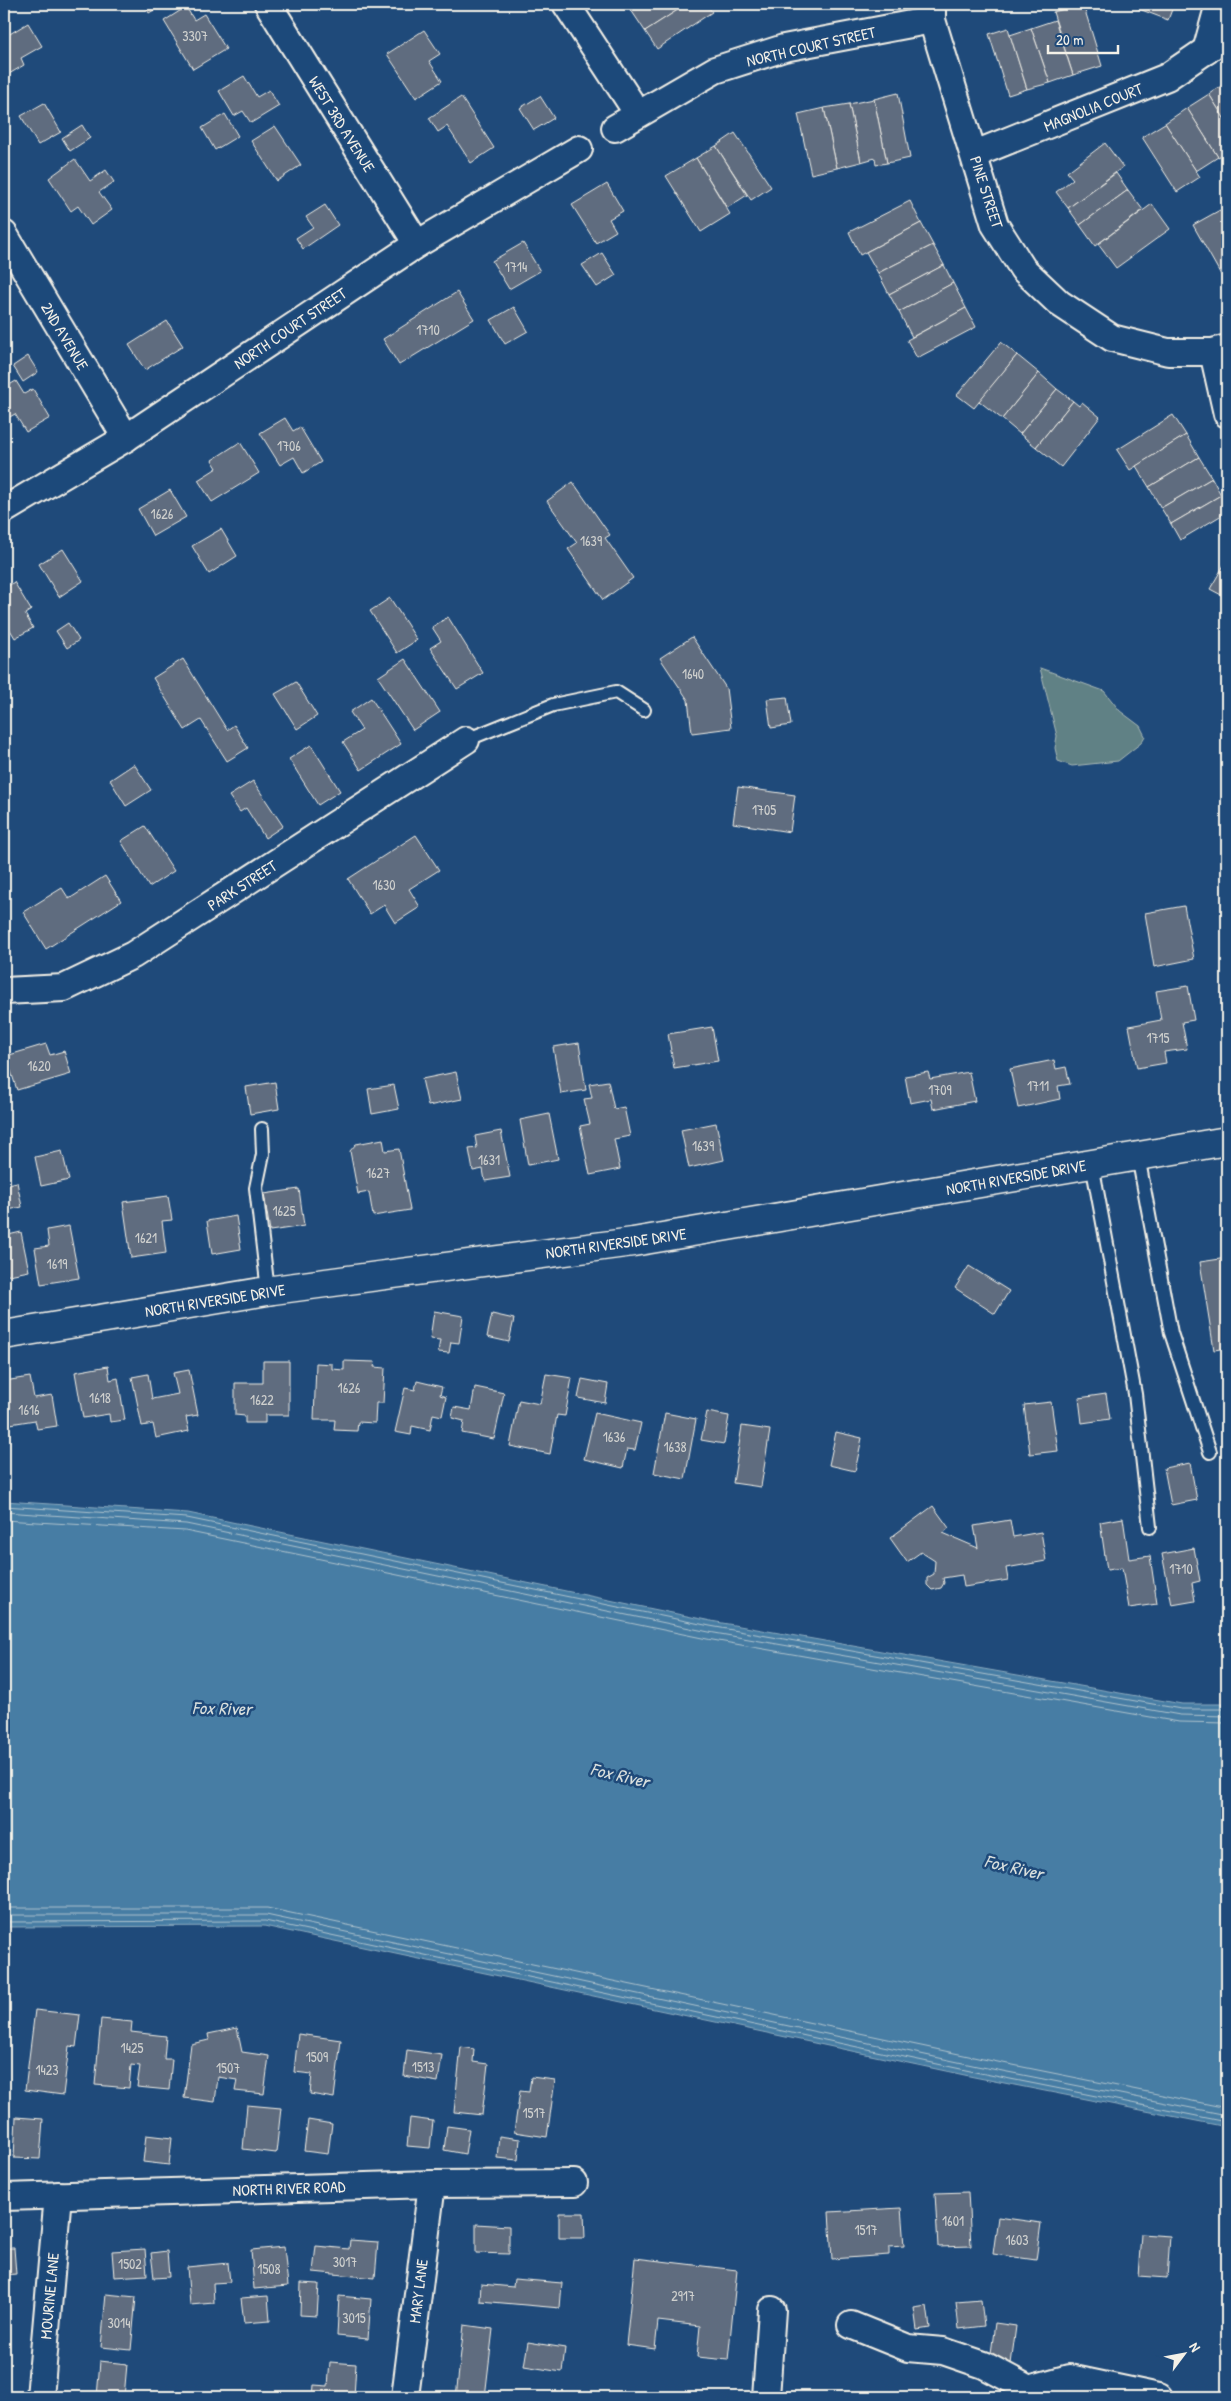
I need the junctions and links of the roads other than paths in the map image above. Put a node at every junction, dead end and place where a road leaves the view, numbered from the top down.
1 (268, 4) edge
2 (566, 4) edge
3 (1219, 4) edge
4 (932, 12) edge
5 (1227, 36) edge
6 (1206, 51) junction
7 (638, 114) junction
8 (616, 128) dead end
9 (579, 149) dead end
10 (975, 154) junction
11 (4, 234) edge
12 (417, 244) junction
13 (1220, 350) edge
14 (1227, 414) edge
15 (126, 438) junction
16 (4, 510) edge
17 (644, 710) dead end
18 (466, 740) joint
19 (4, 991) edge
20 (262, 1129) dead end
21 (1227, 1141) edge
22 (1138, 1156) junction
23 (1092, 1164) junction
24 (268, 1291) junction
25 (4, 1335) edge
26 (1210, 1452) dead end
27 (1150, 1527) dead end
28 (574, 2183) dead end
29 (432, 2184) junction
30 (58, 2195) junction
31 (4, 2197) edge
32 (772, 2310) dead end
33 (851, 2325) dead end
34 (1031, 2393) edge
35 (40, 2397) edge
36 (405, 2397) edge
37 (766, 2397) edge
38 (1159, 2397) edge

1 - 12 street, WEST 3RD AVENUE
2 - 7 street
3 - 6 street
4 - 7 street, NORTH COURT STREET
4 - 10 street, PINE STREET
5 - 6 street, MAGNOLIA COURT
6 - 10 street, MAGNOLIA COURT
7 - 8 street, NORTH COURT STREET
9 - 12 street, NORTH COURT STREET
10 - 13 street, PINE STREET
11 - 15 street, 2ND AVENUE
12 - 15 street, NORTH COURT STREET
13 - 14 street
15 - 16 street, NORTH COURT STREET
17 - 18 lane
18 - 19 street, PARK STREET
20 - 24 lane
21 - 22 street, NORTH RIVERSIDE DRIVE
22 - 23 street, NORTH RIVERSIDE DRIVE
22 - 26 lane
23 - 24 street, NORTH RIVERSIDE DRIVE
23 - 27 lane
24 - 25 street, NORTH RIVERSIDE DRIVE
28 - 29 street, NORTH RIVER ROAD
29 - 30 street, NORTH RIVER ROAD
29 - 36 street, MARY LANE
30 - 31 street, NORTH RIVER ROAD
30 - 35 street, MOURINE LANE
32 - 37 street
33 - 34 street
34 - 38 street

